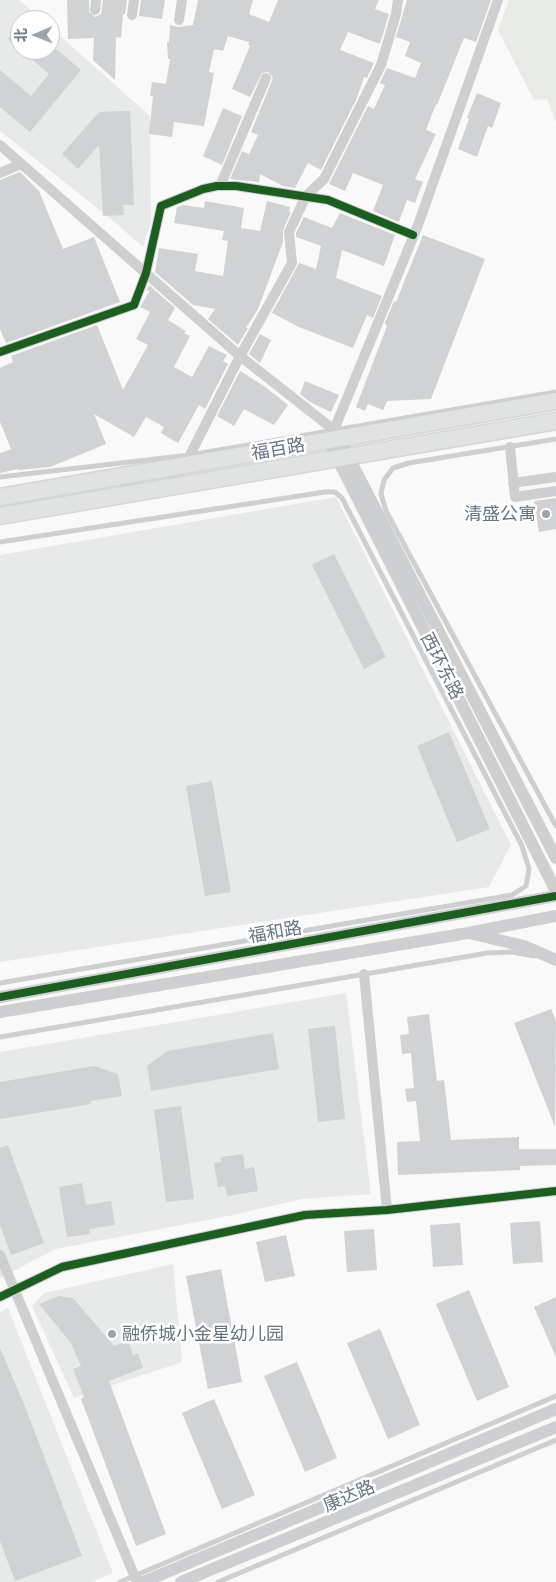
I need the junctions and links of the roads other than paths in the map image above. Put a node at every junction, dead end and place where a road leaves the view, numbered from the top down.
1 (134, 0) edge
2 (182, 0) edge
3 (398, 0) edge
4 (498, 0) edge
5 (132, 14) dead end
6 (179, 20) dead end
7 (266, 78) dead end
8 (0, 145) edge
9 (21, 164) junction
10 (0, 173) edge
11 (220, 186) junction
12 (306, 196) junction
13 (414, 235) junction
14 (146, 273) junction
15 (0, 352) edge
16 (240, 356) junction
17 (556, 392) edge
18 (556, 401) edge
19 (556, 421) edge
20 (334, 437) junction
21 (556, 439) edge
22 (510, 447) junction
23 (190, 455) junction
24 (342, 457) junction
25 (556, 477) edge
26 (0, 478) edge
27 (513, 483) junction
28 (556, 490) edge
29 (0, 497) edge
30 (0, 516) edge
31 (0, 542) edge
32 (556, 826) edge
33 (556, 858) edge
34 (556, 891) edge
35 (556, 896) edge
36 (556, 916) edge
37 (468, 933) junction
38 (556, 963) edge
39 (364, 974) junction
40 (0, 983) edge
41 (0, 997) edge
42 (0, 1012) edge
43 (0, 1037) edge
44 (556, 1190) edge
45 (387, 1210) junction
46 (0, 1255) edge
47 (14, 1289) junction
48 (0, 1297) edge
49 (556, 1396) edge
50 (556, 1409) edge
51 (556, 1427) edge
52 (556, 1440) edge
53 (138, 1580) edge
54 (120, 1582) edge
55 (181, 1582) edge
56 (218, 1582) edge

1 - 5 street
2 - 6 street
3 - 12 street
4 - 13 street
7 - 11 street
8 - 9 street
9 - 10 street
9 - 14 street
11 - 12 street
11 - 14 street
12 - 13 street
12 - 16 street
13 - 20 street
14 - 15 street
14 - 16 street
16 - 20 street
16 - 23 street
17 - 20 lane
18 - 20 main road, 福百路
19 - 24 main road, 福百路
20 - 23 lane
20 - 24 street, 西环东路
20 - 29 main road, 福百路
21 - 22 lane
22 - 27 street
22 - 32 lane
23 - 26 lane
24 - 30 main road, 福百路
24 - 33 street, 西环东路
24 - 34 street, 西环东路
25 - 27 street
27 - 28 street
31 - 40 lane
35 - 41 street, 福和路
36 - 37 street, 福和路
37 - 38 street
37 - 42 street, 福和路
38 - 39 lane
39 - 43 lane
39 - 45 street
44 - 45 street
45 - 47 street
46 - 47 street
47 - 48 street
47 - 53 street
49 - 53 lane
50 - 53 street, 康达路
51 - 55 street, 康达路
52 - 56 lane
53 - 54 lane

